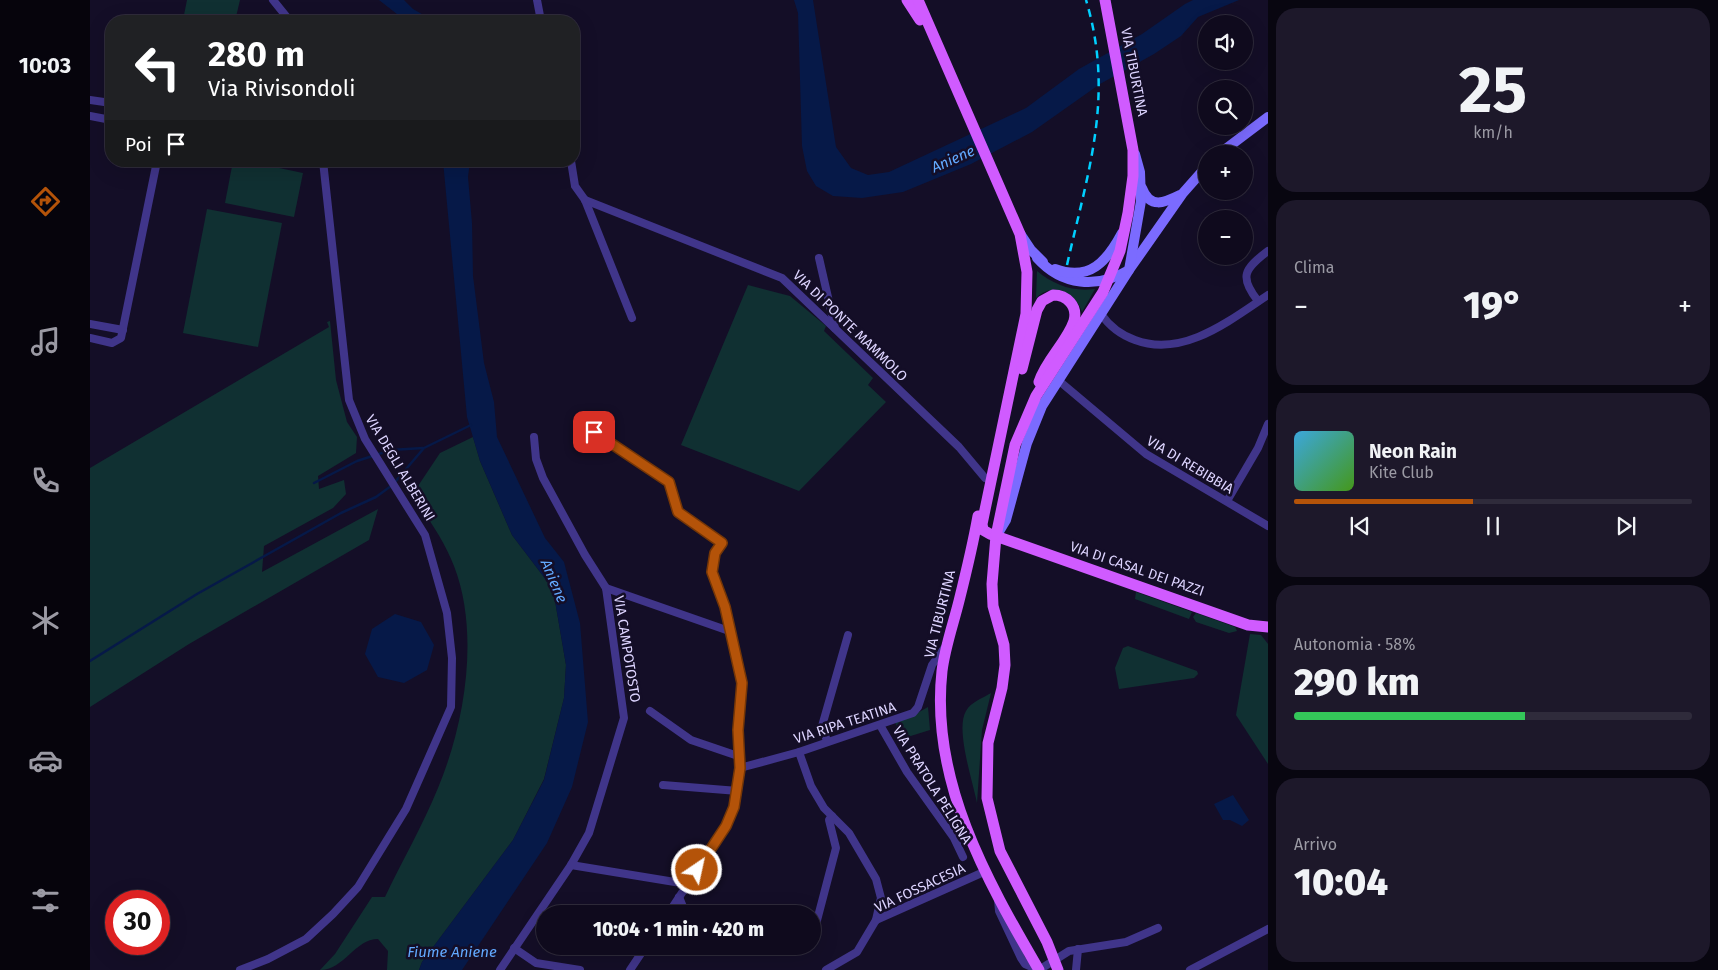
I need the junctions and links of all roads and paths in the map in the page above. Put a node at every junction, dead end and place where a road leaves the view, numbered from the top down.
1 (273, 0) edge
2 (537, 0) edge
3 (907, 0) edge
4 (918, 0) edge
5 (1105, 0) edge
6 (285, 15) edge
7 (541, 15) edge
8 (943, 58) junction
9 (90, 100) edge
10 (105, 102) edge
11 (90, 116) edge
12 (1268, 116) edge
13 (105, 119) edge
14 (1231, 145) edge
15 (1133, 150) junction
16 (157, 167) edge
17 (324, 167) edge
18 (572, 167) edge
19 (1198, 176) edge
20 (1141, 187) junction
21 (1183, 193) junction
22 (585, 200) junction
23 (1125, 227) junction
24 (1020, 234) junction
25 (1268, 251) edge
26 (819, 258) dead end
27 (1037, 258) junction
28 (1129, 270) junction
29 (1108, 280) junction
30 (1268, 295) edge
31 (1258, 301) junction
32 (1102, 314) junction
33 (632, 318) dead end
34 (90, 324) edge
35 (835, 328) junction
36 (123, 330) junction
37 (90, 338) edge
38 (1058, 380) junction
39 (1036, 396) junction
40 (1004, 418) junction
41 (1268, 424) edge
42 (594, 432) dead end
43 (534, 437) dead end
44 (996, 455) junction
45 (985, 478) junction
46 (1227, 502) junction
47 (1268, 526) edge
48 (996, 536) junction
49 (606, 588) junction
50 (1268, 627) edge
51 (732, 632) junction
52 (848, 635) dead end
53 (946, 646) junction
54 (650, 712) dead end
55 (880, 725) junction
56 (828, 741) junction
57 (799, 752) junction
58 (738, 756) junction
59 (740, 768) junction
60 (663, 785) dead end
61 (738, 791) junction
62 (832, 816) junction
63 (963, 857) dead end
64 (571, 865) junction
65 (986, 871) junction
66 (687, 884) junction
67 (679, 897) junction
68 (674, 905) edge
69 (682, 905) edge
70 (821, 905) edge
71 (876, 920) junction
72 (1158, 928) dead end
73 (1268, 929) edge
74 (514, 948) junction
75 (1078, 949) junction
76 (640, 955) edge
77 (1056, 965) edge
78 (240, 970) edge
79 (500, 970) edge
80 (580, 970) edge
81 (630, 970) edge
82 (826, 970) edge
83 (1039, 970) edge
84 (1076, 970) edge
85 (1190, 970) edge

1 - 6 street
2 - 7 street
3 - 8 main road
4 - 8 main road
5 - 15 main road, VIA TIBURTINA
8 - 24 main road, VIA TIBURTINA
9 - 10 street
11 - 13 street
12 - 14 street
15 - 20 street, VIA TIBURTINA
15 - 23 main road, VIA TIBURTINA
16 - 36 street
17 - 78 street, VIA DEGLI ALBERINI
18 - 22 street
19 - 21 street
20 - 21 street
20 - 28 street, VIA TIBURTINA
21 - 28 street
22 - 33 street
22 - 35 street, VIA DI PONTE MAMMOLO
23 - 27 street
23 - 29 main road, VIA TIBURTINA
24 - 27 street
24 - 40 main road, VIA TIBURTINA
25 - 31 street
26 - 35 street
27 - 29 street
28 - 29 street
28 - 32 street, VIA TIBURTINA
29 - 39 main road, VIA TIBURTINA
30 - 31 street
31 - 32 street
32 - 38 street, VIA TIBURTINA
34 - 36 street
35 - 45 street, VIA DI PONTE MAMMOLO
36 - 37 street
38 - 46 street, VIA DI REBIBBIA
38 - 48 street, VIA TIBURTINA
39 - 40 main road
39 - 48 main road, VIA TIBURTINA
40 - 44 main road, VIA TIBURTINA
41 - 46 street
42 - 51 street
43 - 49 street, VIA CAMPOTOSTO
44 - 45 main road, VIA TIBURTINA
44 - 48 main road, VIA TIBURTINA
45 - 53 main road, VIA TIBURTINA
46 - 47 street, VIA DI REBIBBIA
48 - 50 main road, VIA DI CASAL DEI PAZZI
48 - 77 main road, VIA TIBURTINA
49 - 51 street
49 - 64 street, VIA CAMPOTOSTO
51 - 58 street
52 - 56 street
53 - 55 street, VIA RIPA TEATINA
53 - 65 main road, VIA TIBURTINA
54 - 58 street
55 - 56 street, VIA RIPA TEATINA
55 - 63 street, VIA PRATOLA PELIGNA
56 - 57 street, VIA RIPA TEATINA
57 - 59 street, VIA RIPA TEATINA
57 - 62 street
58 - 59 street
59 - 61 street
60 - 61 street
61 - 66 street
62 - 70 street
62 - 71 street
64 - 66 street
64 - 74 street, VIA CAMPOTOSTO
65 - 71 street, VIA FOSSACESIA
65 - 83 main road, VIA TIBURTINA
66 - 67 street
67 - 68 street
67 - 69 street
71 - 82 street, VIA FOSSACESIA
72 - 75 street
73 - 85 street
74 - 79 street, VIA CAMPOTOSTO
74 - 80 street
75 - 77 street
75 - 84 street
76 - 81 street
77 - 83 street

